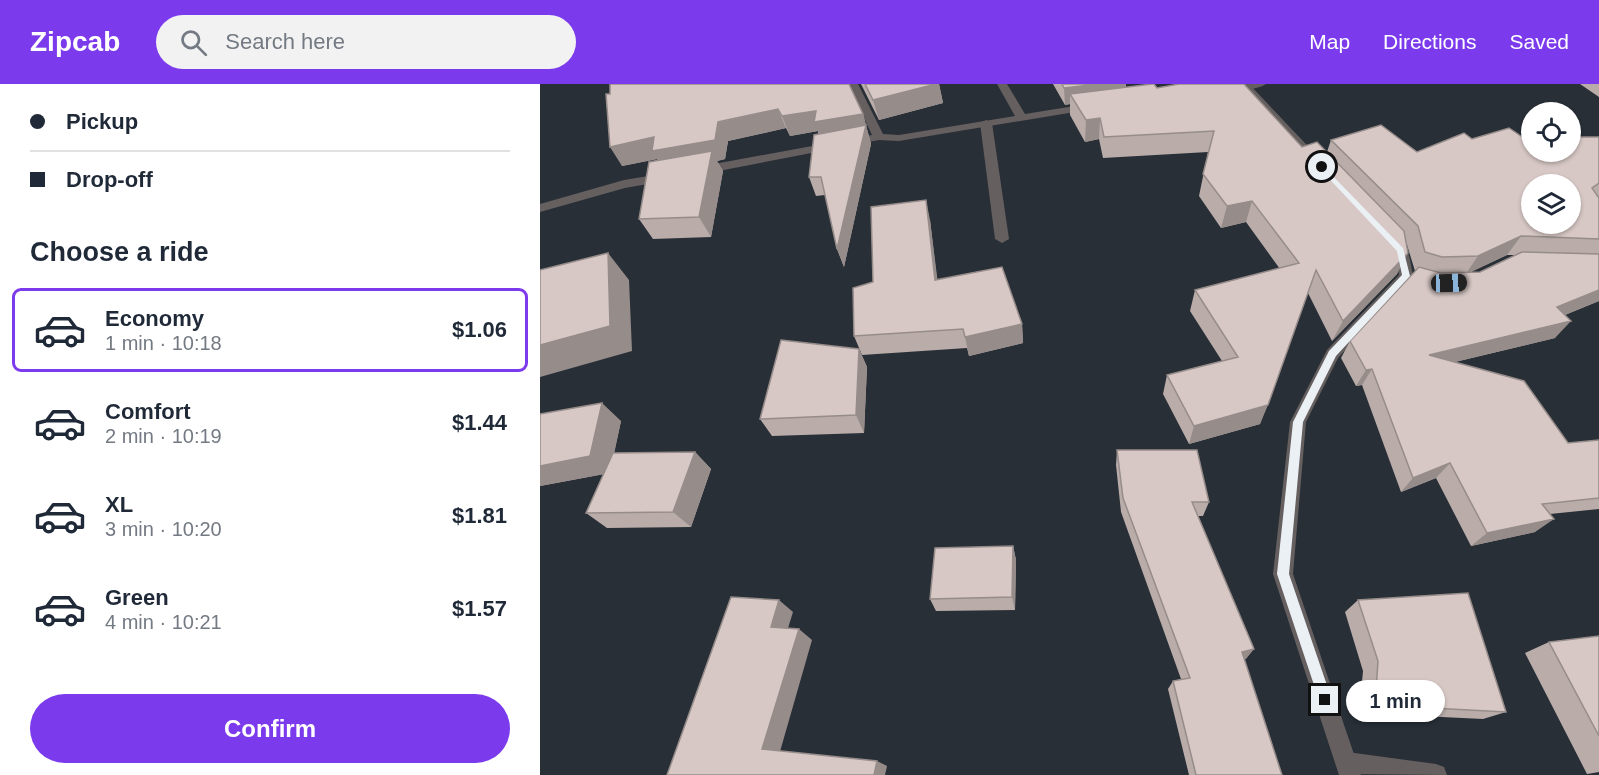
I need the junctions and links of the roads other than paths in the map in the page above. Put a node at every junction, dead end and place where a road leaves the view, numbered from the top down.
1 (853, 84) edge
2 (1002, 84) edge
3 (1244, 84) edge
4 (1261, 84) edge
5 (1220, 88) edge
6 (1102, 105) edge
7 (1022, 117) junction
8 (986, 123) junction
9 (879, 137) junction
10 (1326, 172) edge
11 (540, 208) edge
12 (1384, 232) edge
13 (1002, 239) dead end
14 (1348, 769) edge
15 (1436, 775) edge

1 - 9 street
2 - 7 street
3 - 4 street
3 - 5 street
3 - 10 street
6 - 7 street
7 - 8 street
8 - 9 street
8 - 13 street
9 - 11 street
12 - 14 street
14 - 15 street

